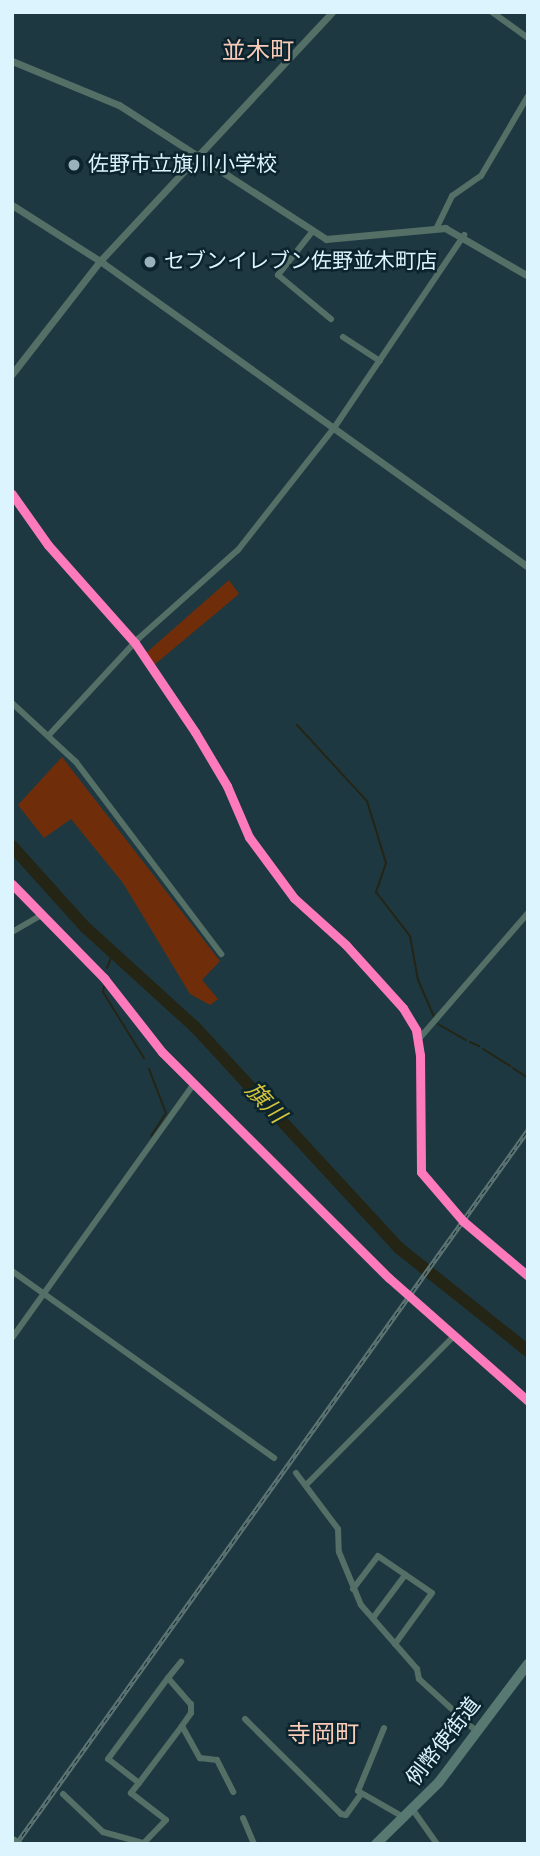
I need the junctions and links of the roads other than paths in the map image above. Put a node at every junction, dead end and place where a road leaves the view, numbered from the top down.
1 (332, 12) edge
2 (492, 12) edge
3 (528, 38) edge
4 (12, 61) edge
5 (528, 96) edge
6 (199, 154) junction
7 (12, 205) edge
8 (436, 229) junction
9 (313, 232) junction
10 (464, 235) junction
11 (100, 261) junction
12 (528, 276) edge
13 (331, 319) dead end
14 (343, 337) dead end
15 (380, 361) junction
16 (12, 374) edge
17 (334, 428) junction
18 (12, 494) edge
19 (528, 567) edge
20 (135, 643) junction
21 (12, 703) edge
22 (49, 736) junction
23 (12, 884) edge
24 (528, 913) edge
25 (43, 915) junction
26 (12, 932) edge
27 (220, 954) dead end
28 (418, 1040) junction
29 (194, 1084) junction
30 (12, 1271) edge
31 (528, 1276) edge
32 (44, 1294) junction
33 (454, 1336) junction
34 (12, 1338) edge
35 (528, 1401) edge
36 (274, 1458) dead end
37 (296, 1473) dead end
38 (306, 1485) junction
39 (405, 1575) junction
40 (353, 1589) junction
41 (373, 1618) junction
42 (395, 1644) junction
43 (181, 1662) dead end
44 (528, 1664) edge
45 (169, 1678) junction
46 (245, 1719) dead end
47 (181, 1726) junction
48 (384, 1728) dead end
49 (477, 1732) junction
50 (139, 1783) junction
51 (233, 1792) dead end
52 (63, 1794) dead end
53 (360, 1796) junction
54 (413, 1810) junction
55 (243, 1818) dead end
56 (405, 1818) junction
57 (12, 1840) edge
58 (146, 1843) edge
59 (18, 1844) edge
60 (254, 1844) edge
61 (376, 1844) edge
62 (437, 1844) edge

1 - 6 street
2 - 3 street
4 - 6 street
5 - 8 street
6 - 9 street
6 - 11 street
7 - 11 street
8 - 9 street
8 - 10 street
9 - 13 street
10 - 12 street
10 - 15 street
11 - 16 street
11 - 17 street
14 - 15 street
15 - 17 street
17 - 19 street
17 - 20 street
18 - 20 street
20 - 22 street
20 - 28 street
21 - 22 street
22 - 27 street
23 - 25 street
24 - 28 street
25 - 26 street
25 - 29 street
28 - 31 street
29 - 32 street
29 - 33 street
30 - 32 street
32 - 34 street
32 - 36 street
33 - 35 street
33 - 38 street
37 - 38 street
38 - 40 street
39 - 40 street
39 - 41 street
39 - 42 street
40 - 41 street
41 - 42 street
42 - 49 street
43 - 45 street
44 - 49 main road, 例幣使街道
45 - 47 street
45 - 50 street
46 - 53 street
47 - 50 street
47 - 51 street
48 - 53 street
49 - 54 main road, 例幣使街道
50 - 58 street
52 - 58 street
53 - 56 street
54 - 56 main road
54 - 62 street, 例幣使街道
55 - 60 street
56 - 61 main road
57 - 59 main road, bridge

